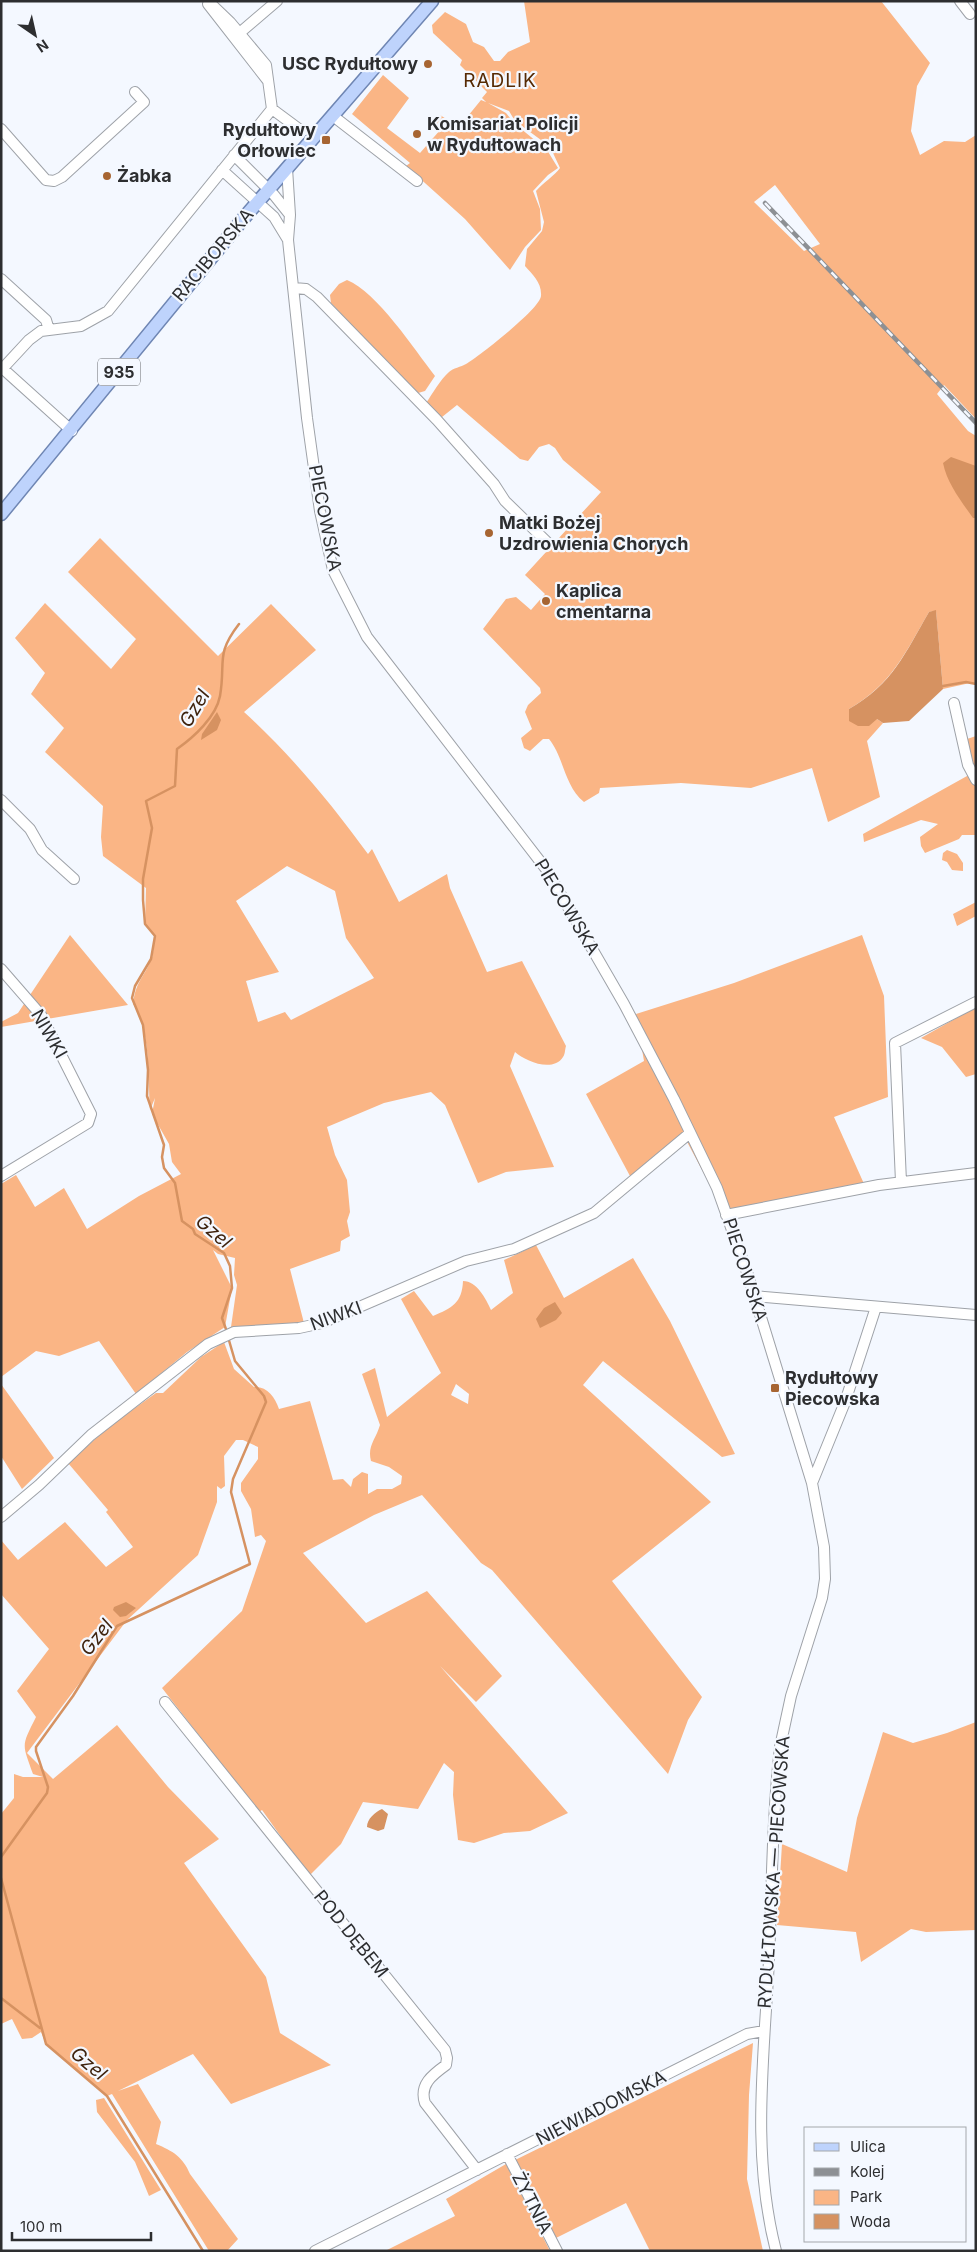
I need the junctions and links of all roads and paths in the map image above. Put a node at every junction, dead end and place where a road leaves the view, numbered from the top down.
1 (207, 1) edge
2 (277, 1) edge
3 (432, 1) edge
4 (960, 1) edge
5 (970, 14) dead end
6 (237, 36) junction
7 (135, 92) dead end
8 (272, 109) junction
9 (332, 116) junction
10 (1, 129) edge
11 (299, 129) dead end
12 (234, 155) junction
13 (287, 168) junction
14 (222, 170) junction
15 (417, 181) dead end
16 (269, 190) junction
17 (258, 201) junction
18 (290, 215) junction
19 (288, 240) junction
20 (1, 280) edge
21 (294, 288) junction
22 (49, 330) junction
23 (2, 368) edge
24 (72, 431) junction
25 (1, 514) edge
26 (548, 543) dead end
27 (954, 703) dead end
28 (976, 780) edge
29 (1, 800) edge
30 (74, 879) dead end
31 (1, 969) edge
32 (976, 1002) edge
33 (690, 1133) junction
34 (976, 1173) edge
35 (1, 1176) edge
36 (902, 1182) junction
37 (726, 1215) junction
38 (754, 1296) junction
39 (876, 1307) junction
40 (976, 1315) edge
41 (812, 1484) junction
42 (1, 1517) edge
43 (822, 1598) joint
44 (165, 1702) dead end
45 (764, 2031) junction
46 (507, 2154) junction
47 (477, 2170) junction
48 (315, 2251) edge
49 (557, 2251) edge
50 (776, 2251) edge

1 - 6 street
2 - 6 street
3 - 9 main road, RACIBORSKA / 935
4 - 5 street
6 - 8 street
7 - 10 street
8 - 11 street
8 - 12 street
9 - 13 main road, RACIBORSKA / 935
9 - 15 street
12 - 14 street
12 - 16 street
13 - 16 main road, RACIBORSKA / 935
13 - 18 street, PIECOWSKA
14 - 17 street, PIECOWSKA
14 - 22 street
16 - 17 main road, RACIBORSKA / 935
16 - 18 street
17 - 19 street, PIECOWSKA
17 - 24 main road, RACIBORSKA / 935
18 - 19 street, PIECOWSKA
19 - 21 street, PIECOWSKA
20 - 22 street
21 - 26 street
21 - 33 street, PIECOWSKA
22 - 23 street
23 - 24 street
24 - 25 main road, RACIBORSKA / 935
27 - 28 street
29 - 30 street
31 - 35 street, NIWKI
32 - 36 street
33 - 37 street, PIECOWSKA
33 - 42 street, NIWKI
34 - 36 street
36 - 37 street
37 - 38 street, PIECOWSKA
38 - 39 street
38 - 41 street, PIECOWSKA
39 - 40 street
39 - 41 street
41 - 43 street, PIECOWSKA
43 - 45 street, RYDUŁTOWSKA — PIECOWSKA
44 - 47 street, POD DĘBEM
45 - 46 street, NIEWIADOMSKA
45 - 50 street, RYDUŁTOWSKA — PIECOWSKA
46 - 47 street, NIEWIADOMSKA
46 - 49 street, ŻYTNIA
47 - 48 street, NIEWIADOMSKA

